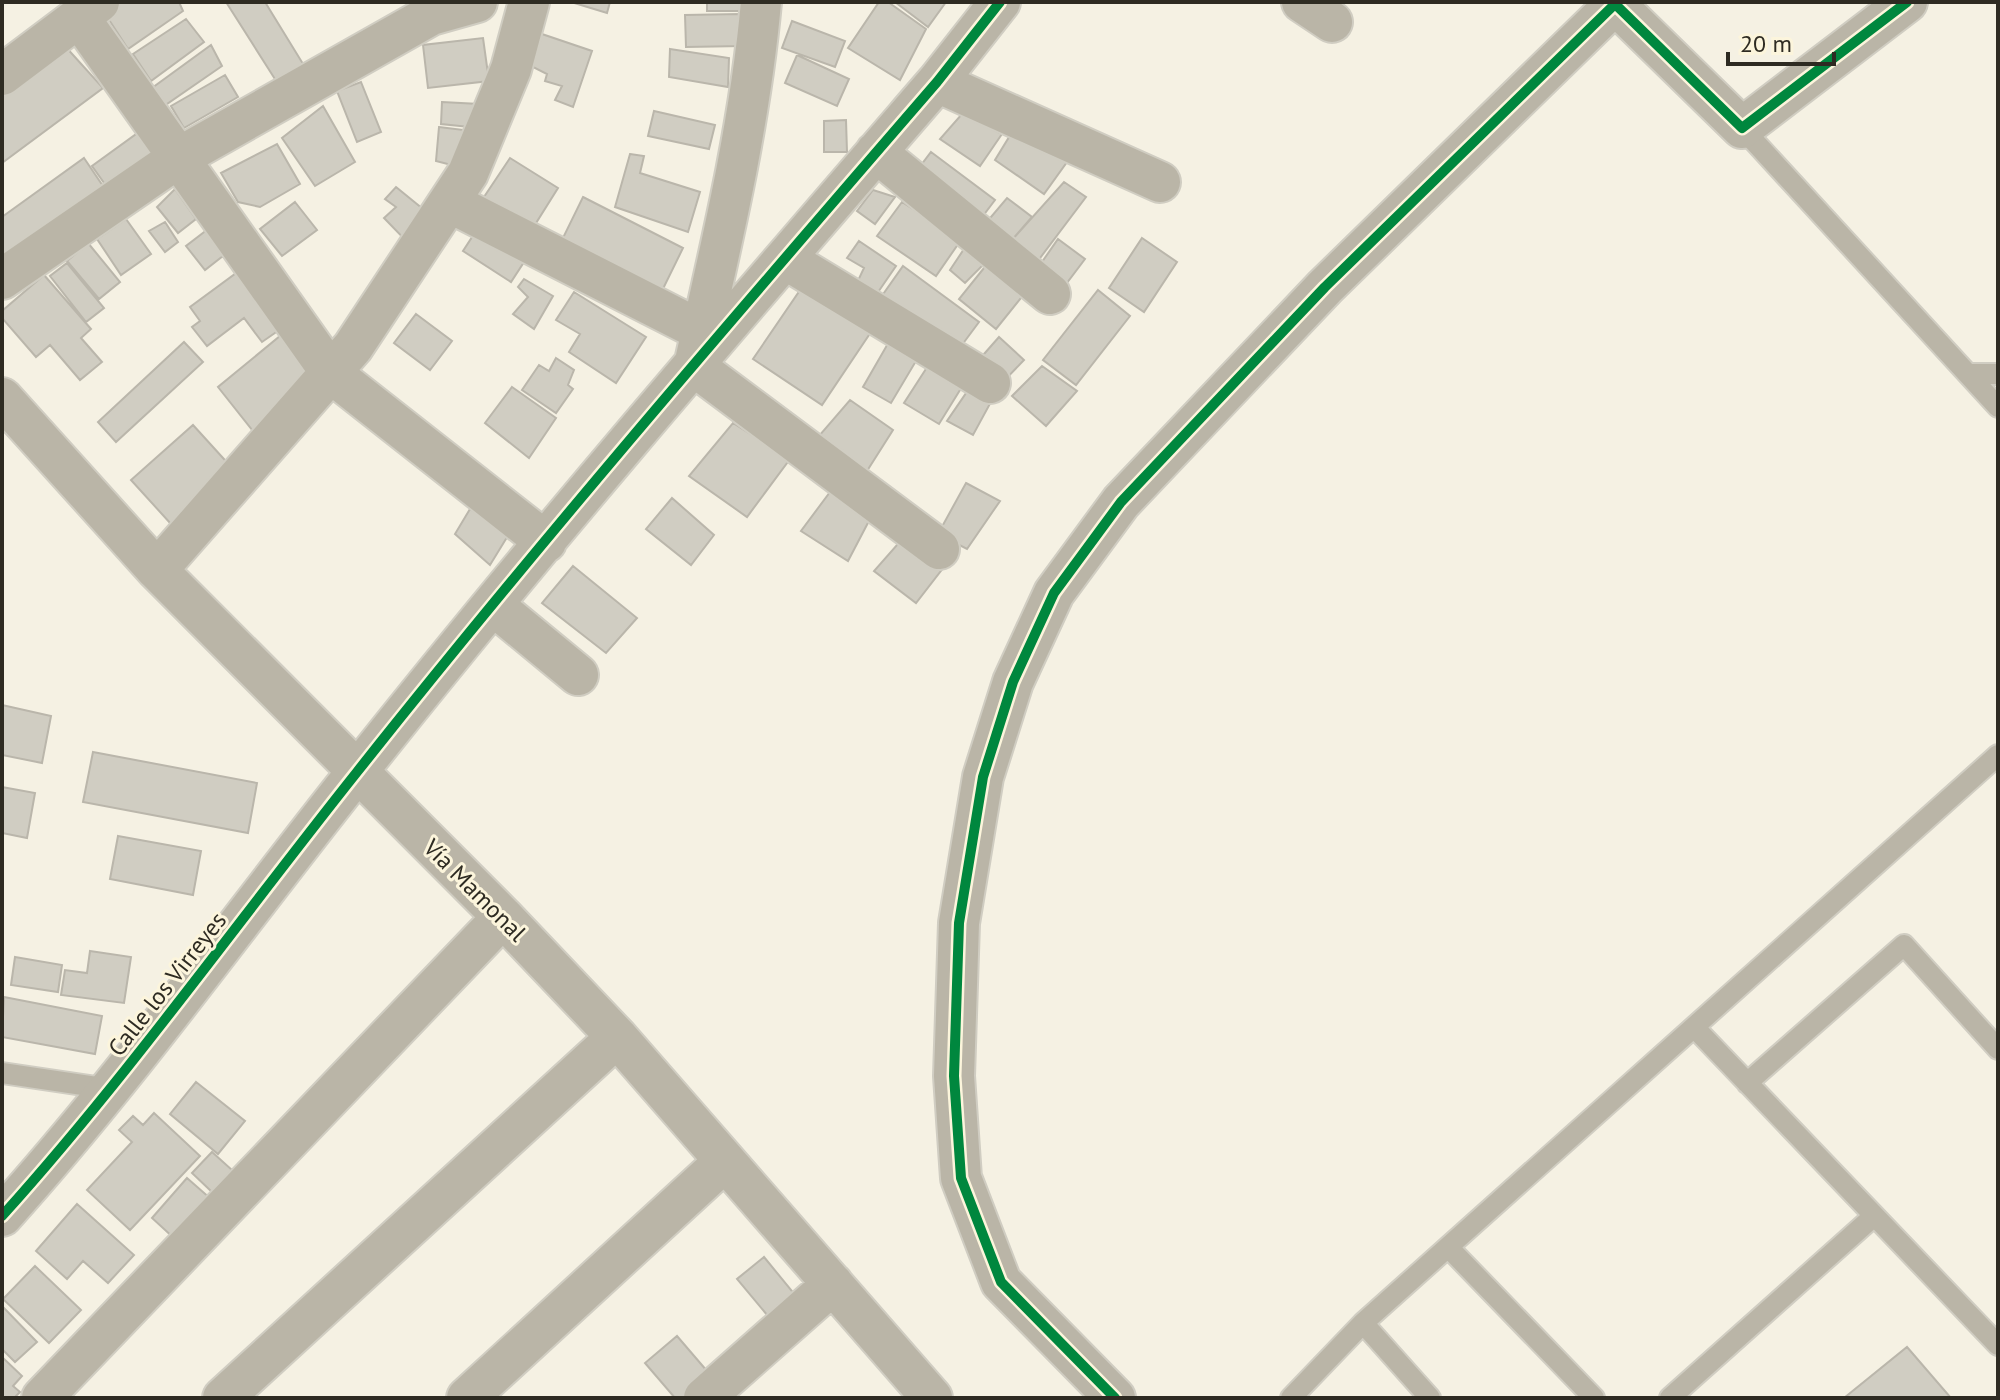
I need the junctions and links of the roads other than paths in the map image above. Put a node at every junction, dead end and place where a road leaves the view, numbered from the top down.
1 (477, 2) edge
2 (529, 2) edge
3 (761, 2) edge
4 (1000, 2) edge
5 (1907, 2) edge
6 (1616, 3) edge
7 (89, 9) edge
8 (2, 75) edge
9 (937, 82) junction
10 (1742, 128) junction
11 (876, 152) junction
12 (178, 158) junction
13 (1160, 182) dead end
14 (449, 202) junction
15 (785, 259) junction
16 (2, 279) edge
17 (1050, 294) dead end
18 (698, 348) junction
19 (331, 373) junction
20 (1968, 374) junction
21 (1998, 374) edge
22 (990, 383) dead end
23 (2, 398) edge
24 (1998, 407) edge
25 (546, 542) junction
26 (939, 549) dead end
27 (157, 570) junction
28 (493, 605) junction
29 (578, 675) dead end
30 (1998, 755) edge
31 (357, 771) junction
32 (503, 917) junction
33 (1694, 1027) junction
34 (617, 1037) junction
35 (1998, 1049) edge
36 (2, 1073) edge
37 (1747, 1083) junction
38 (110, 1089) junction
39 (725, 1161) junction
40 (2, 1216) edge
41 (1874, 1216) junction
42 (1448, 1247) junction
43 (833, 1284) junction
44 (1363, 1323) junction
45 (1998, 1345) edge
46 (42, 1398) edge
47 (223, 1398) edge
48 (467, 1398) edge
49 (704, 1398) edge
50 (932, 1398) edge
51 (1115, 1398) edge
52 (1291, 1398) edge
53 (1430, 1398) edge
54 (1594, 1398) edge
55 (1670, 1398) edge

1 - 12 street
2 - 14 street
3 - 18 street
4 - 9 street, Calle los Virreyes
5 - 10 street
6 - 10 street
6 - 51 street
7 - 8 street
7 - 12 street
9 - 11 street, Calle los Virreyes
9 - 13 street
10 - 20 lane
11 - 15 street, Calle los Virreyes
11 - 17 street
12 - 16 street
12 - 19 street
14 - 18 street
14 - 19 street
15 - 18 street, Calle los Virreyes
15 - 22 street
18 - 25 street, Calle los Virreyes
18 - 26 street
19 - 25 street
19 - 27 street
20 - 21 lane
20 - 24 lane
23 - 27 street, Vía Mamonal
25 - 28 street, Calle los Virreyes
27 - 31 street, Vía Mamonal
28 - 29 street
28 - 31 street, Calle los Virreyes
30 - 33 lane
31 - 32 street, Vía Mamonal
31 - 38 street, Calle los Virreyes
32 - 34 street, Vía Mamonal
32 - 46 street
33 - 37 lane
33 - 42 lane
34 - 39 street, Vía Mamonal
34 - 47 street
35 - 37 lane
36 - 38 lane
37 - 41 lane
38 - 40 street, Calle los Virreyes
39 - 43 street, Vía Mamonal
39 - 48 street
41 - 45 lane
41 - 55 lane
42 - 44 lane
42 - 54 lane
43 - 49 street
43 - 50 street, Vía Mamonal
44 - 52 lane
44 - 53 lane

